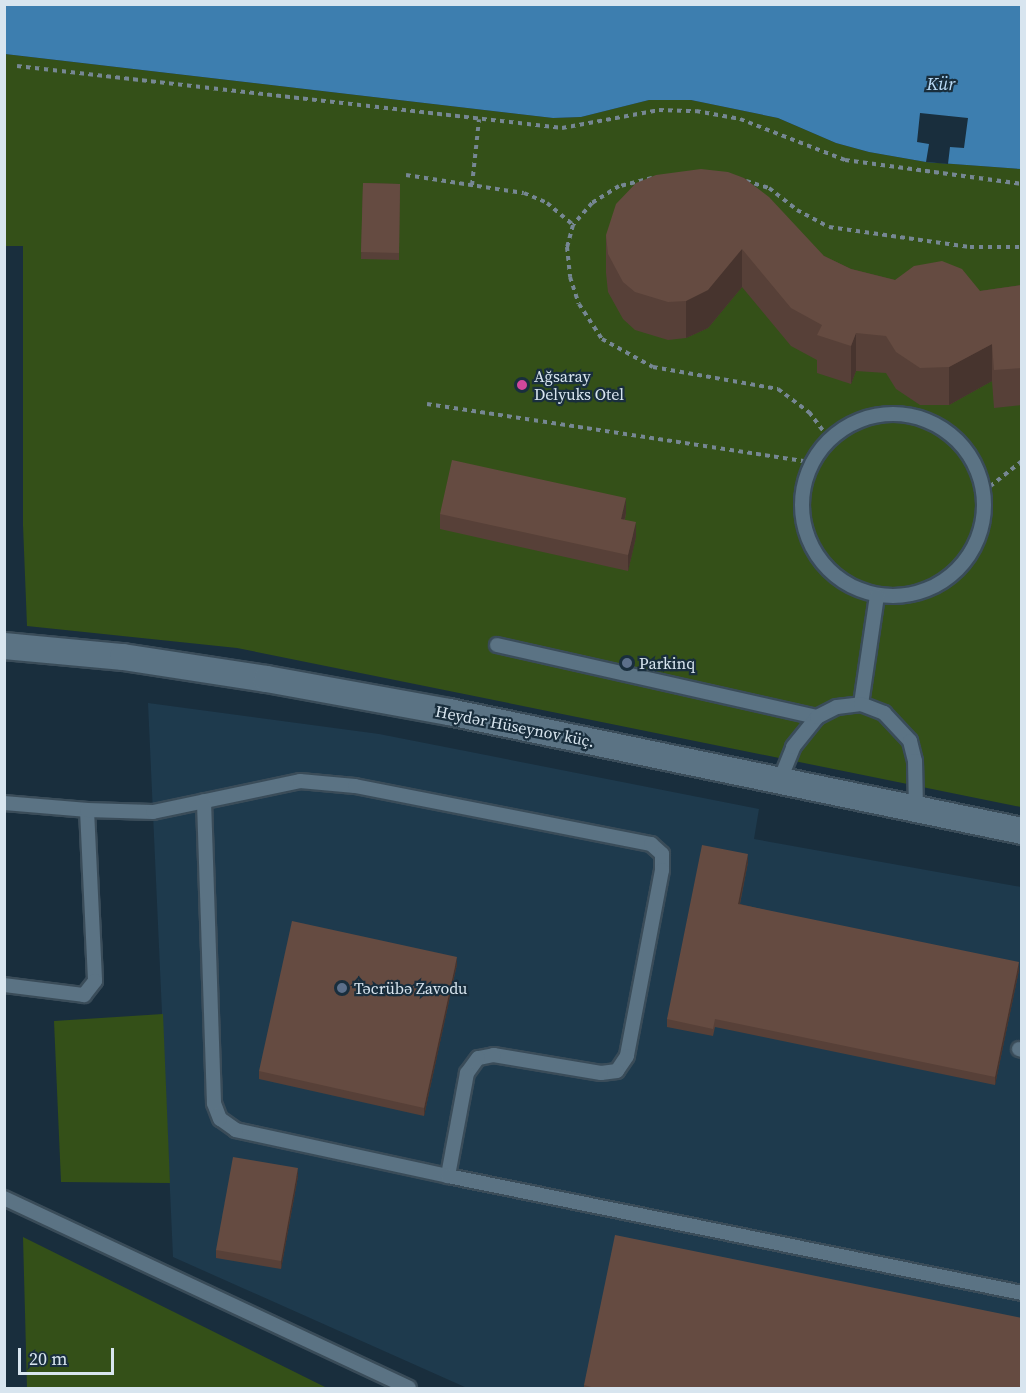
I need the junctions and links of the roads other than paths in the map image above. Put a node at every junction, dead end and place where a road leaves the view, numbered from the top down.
1 (877, 596) junction
2 (497, 645) dead end
3 (4, 646) edge
4 (861, 704) junction
5 (817, 717) junction
6 (780, 780) junction
7 (204, 801) junction
8 (4, 803) edge
9 (916, 808) junction
10 (87, 810) junction
11 (1022, 831) edge
12 (4, 985) edge
13 (448, 1176) junction
14 (4, 1198) edge
15 (1022, 1293) edge
16 (409, 1389) edge

1 - 1 lane
1 - 4 lane
2 - 5 lane
3 - 6 street, Heydər Hüseynov küç.
4 - 5 lane
4 - 9 lane
5 - 6 lane
6 - 9 street, Heydər Hüseynov küç.
7 - 10 lane
7 - 13 lane
7 - 13 lane
8 - 10 lane
9 - 11 street, Heydər Hüseynov küç.
10 - 12 lane
13 - 15 lane
14 - 16 lane

